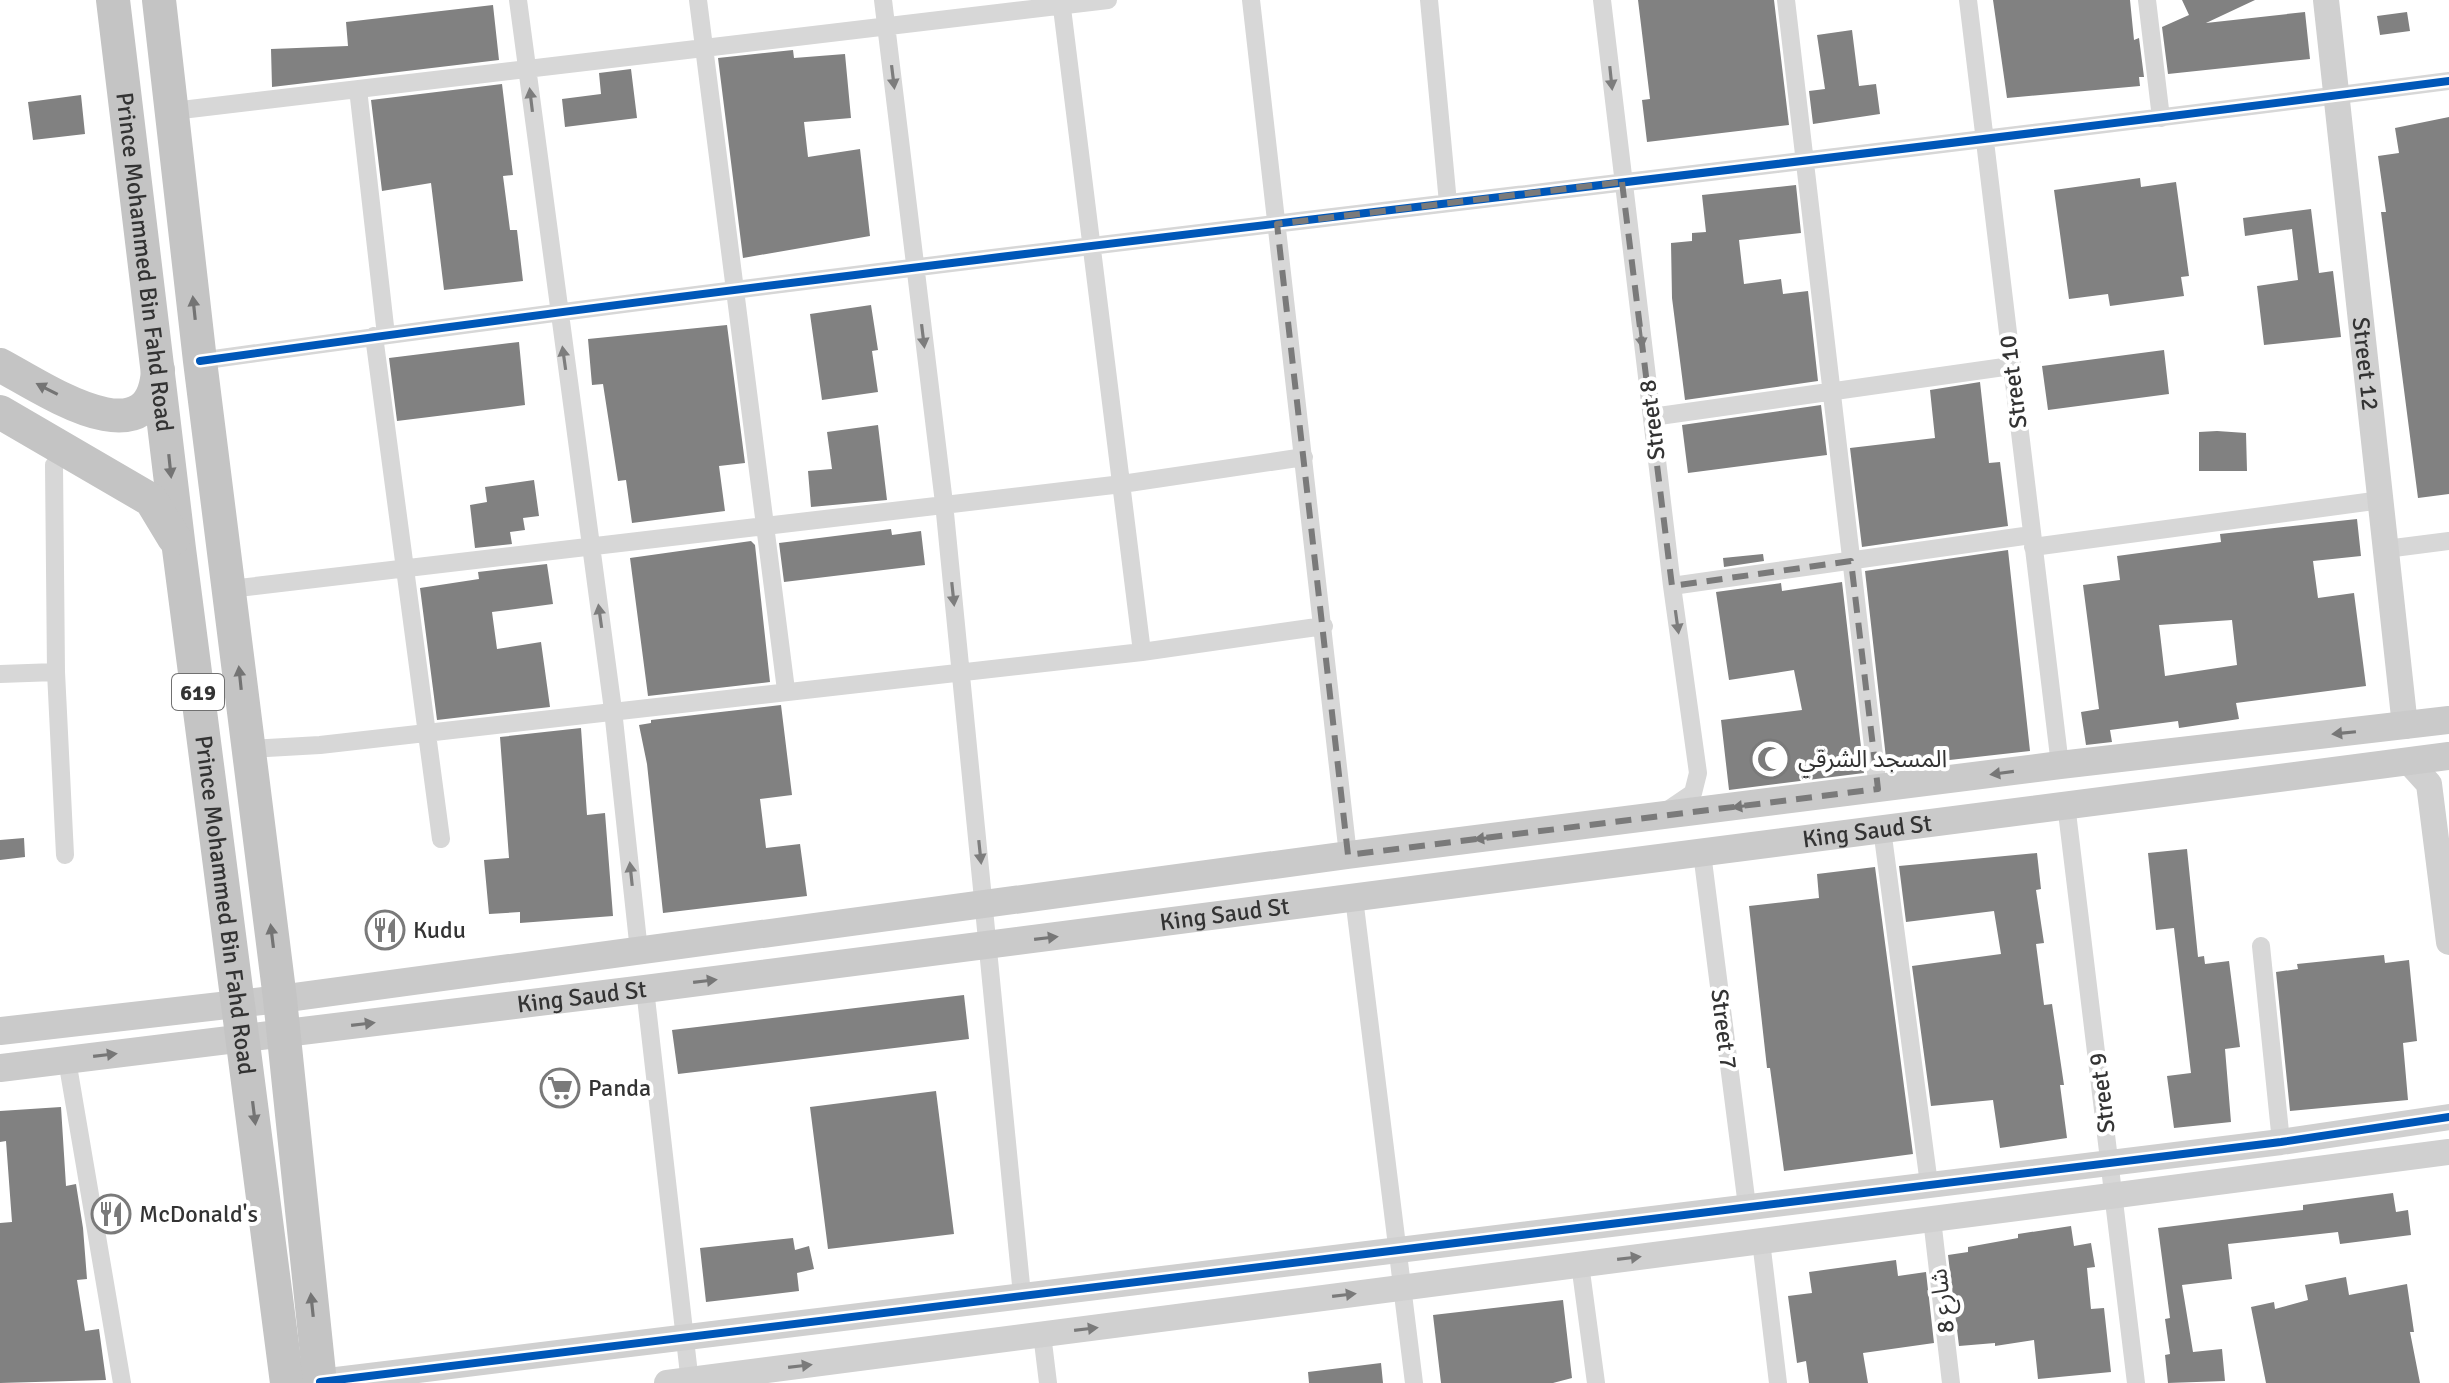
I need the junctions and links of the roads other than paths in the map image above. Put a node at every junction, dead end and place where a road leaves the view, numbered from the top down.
1 (113, 0) edge
2 (159, 0) edge
3 (518, 0) edge
4 (698, 0) edge
5 (883, 0) edge
6 (1108, 0) edge
7 (1251, 0) edge
8 (1429, 0) edge
9 (1602, 0) edge
10 (1786, 0) edge
11 (1968, 0) edge
12 (2147, 0) edge
13 (2326, 0) edge
14 (1062, 3) edge
15 (887, 26) junction
16 (704, 48) junction
17 (527, 69) junction
18 (2449, 81) edge
19 (358, 89) junction
20 (2336, 96) junction
21 (173, 111) junction
22 (2161, 118) junction
23 (1984, 141) junction
24 (1805, 162) junction
25 (1622, 182) junction
26 (1448, 203) junction
27 (1277, 224) junction
28 (1090, 248) junction
29 (915, 269) junction
30 (735, 290) junction
31 (557, 311) junction
32 (380, 336) junction
33 (159, 356) junction
34 (200, 361) junction
35 (0, 365) edge
36 (2011, 366) junction
37 (1831, 392) junction
38 (0, 412) edge
39 (93, 412) junction
40 (1652, 417) junction
41 (1304, 457) junction
42 (61, 458) junction
43 (1122, 484) junction
44 (2381, 500) junction
45 (944, 503) junction
46 (764, 524) junction
47 (2032, 541) junction
48 (2449, 541) edge
49 (590, 545) junction
50 (179, 549) junction
51 (2386, 549) junction
52 (1851, 561) junction
53 (405, 569) junction
54 (1672, 586) junction
55 (230, 589) junction
56 (1324, 626) junction
57 (1142, 652) junction
58 (961, 670) junction
59 (56, 672) junction
60 (0, 674) edge
61 (786, 690) junction
62 (613, 710) junction
63 (2449, 720) edge
64 (2405, 726) junction
65 (428, 730) junction
66 (248, 749) junction
67 (2449, 756) edge
68 (2409, 762) junction
69 (2060, 765) junction
70 (1878, 789) junction
71 (2066, 804) junction
72 (1655, 818) junction
73 (1882, 829) junction
74 (441, 839) dead end
75 (1702, 853) junction
76 (65, 855) dead end
77 (1348, 855) junction
78 (1354, 898) junction
79 (985, 901) junction
80 (2449, 942) edge
81 (988, 945) junction
82 (2261, 946) dead end
83 (639, 951) junction
84 (645, 989) junction
85 (280, 999) junction
86 (240, 1003) junction
87 (0, 1031) edge
88 (284, 1033) junction
89 (245, 1038) junction
90 (67, 1060) junction
91 (0, 1068) edge
92 (2449, 1117) edge
93 (2281, 1142) junction
94 (2449, 1152) edge
95 (2110, 1161) junction
96 (1929, 1184) junction
97 (2114, 1196) junction
98 (1747, 1206) junction
99 (1932, 1219) junction
100 (1761, 1241) junction
101 (1397, 1249) junction
102 (1580, 1264) junction
103 (1403, 1288) junction
104 (1022, 1295) junction
105 (1042, 1334) junction
106 (683, 1336) junction
107 (682, 1382) edge
108 (122, 1383) edge
109 (287, 1383) edge
110 (320, 1383) edge
111 (1048, 1383) edge
112 (1414, 1383) edge
113 (1596, 1383) edge
114 (1778, 1383) edge
115 (1951, 1383) edge
116 (2136, 1383) edge

1 - 33 highway, Prince Mohammed Bin Fahd Road / 619
2 - 21 highway, Prince Mohammed Bin Fahd Road / 619
3 - 17 street
4 - 16 street
5 - 15 street
6 - 14 street
7 - 27 street
8 - 26 street
9 -> 25 street, Street 8
10 - 24 street
11 - 23 street, Street 10
12 - 22 street
13 - 20 street, Street 12
14 - 15 street
14 - 28 street
15 - 16 street
15 -> 29 street
16 - 17 street
16 - 30 street
17 - 19 street
31 -> 17 street
18 - 20 street
19 - 21 street
19 - 32 street
20 - 22 street
20 - 44 street, Street 12
34 -> 21 highway, Prince Mohammed Bin Fahd Road / 619
22 - 23 street
23 - 24 street
23 - 36 street, Street 10
24 - 25 street
24 - 37 street
25 - 26 street
25 -> 40 street, Street 8
26 - 27 street
27 - 28 street
27 - 41 street
28 - 29 street
28 - 43 street
29 - 30 street
29 -> 45 street
30 - 31 street
30 - 46 street
31 - 32 street
49 -> 31 street
32 - 34 street
32 - 53 street
33 - 39 highway
33 -> 50 highway, Prince Mohammed Bin Fahd Road / 619
34 - 55 highway, Prince Mohammed Bin Fahd Road / 619
39 -> 35 highway
36 - 37 street
36 - 47 street, Street 10
37 - 40 street
37 - 52 street
38 - 42 highway
39 - 42 highway
40 - 54 street, Street 8
41 - 43 street
41 - 56 street
42 - 50 highway
42 - 59 street
43 - 45 street
43 - 57 street
44 - 47 street
44 - 51 street, Street 12
45 - 46 street
45 -> 58 street
46 - 49 street
46 - 61 street
47 - 52 street
47 - 69 street, Street 10
48 - 51 street
49 - 53 street
62 -> 49 street
50 - 86 highway, Prince Mohammed Bin Fahd Road / 619
51 - 64 street, Street 12
52 - 54 street
52 - 70 street
53 - 55 street
53 - 65 street
54 -> 72 street, Street 8
66 -> 55 highway, Prince Mohammed Bin Fahd Road / 619
56 - 57 street
56 - 77 street
57 - 58 street
58 - 61 street
58 -> 79 street
59 - 60 street
59 - 76 street
61 - 62 street
62 - 65 street
83 -> 62 street
63 - 64 main road, King Saud St
64 -> 69 main road, King Saud St
65 - 66 street
65 - 74 street
85 -> 66 highway, Prince Mohammed Bin Fahd Road / 619
67 - 68 main road, King Saud St
68 - 71 main road, King Saud St
68 - 80 street
69 -> 70 main road, King Saud St
70 -> 72 main road, King Saud St
71 - 73 main road, King Saud St
71 - 95 street, Street 9
72 -> 77 main road, King Saud St
73 - 75 main road, King Saud St
73 - 96 street
75 - 78 main road, King Saud St
75 - 98 street, Street 7
77 - 79 main road, King Saud St
81 -> 78 main road, King Saud St
78 - 101 street
79 - 81 street
79 - 83 main road, King Saud St
84 -> 81 main road, King Saud St
81 - 104 street
82 - 93 street
83 - 85 main road, King Saud St
88 -> 84 main road, King Saud St
84 - 106 street
85 - 86 main road, King Saud St
85 - 88 highway, Prince Mohammed Bin Fahd Road / 619
86 - 87 main road, King Saud St
86 - 89 highway, Prince Mohammed Bin Fahd Road / 619
88 - 89 main road, King Saud St
110 -> 88 highway, Prince Mohammed Bin Fahd Road / 619
90 -> 89 main road, King Saud St
89 -> 109 highway, Prince Mohammed Bin Fahd Road / 619
90 - 91 main road, King Saud St
90 - 108 street
92 - 93 street
93 - 95 street
94 - 97 street
95 - 96 street
95 - 97 street, Street 9
96 - 98 street
97 - 99 street
97 - 116 street, Street 9
98 - 101 street
99 - 100 street
99 - 115 street, شارع 8
102 -> 100 street
100 - 114 street
101 - 103 street
101 - 104 street
102 - 103 street
102 - 113 street
105 -> 103 street
103 - 112 street
104 - 106 street
107 -> 105 street
105 - 111 street
106 - 107 street
106 - 110 street

